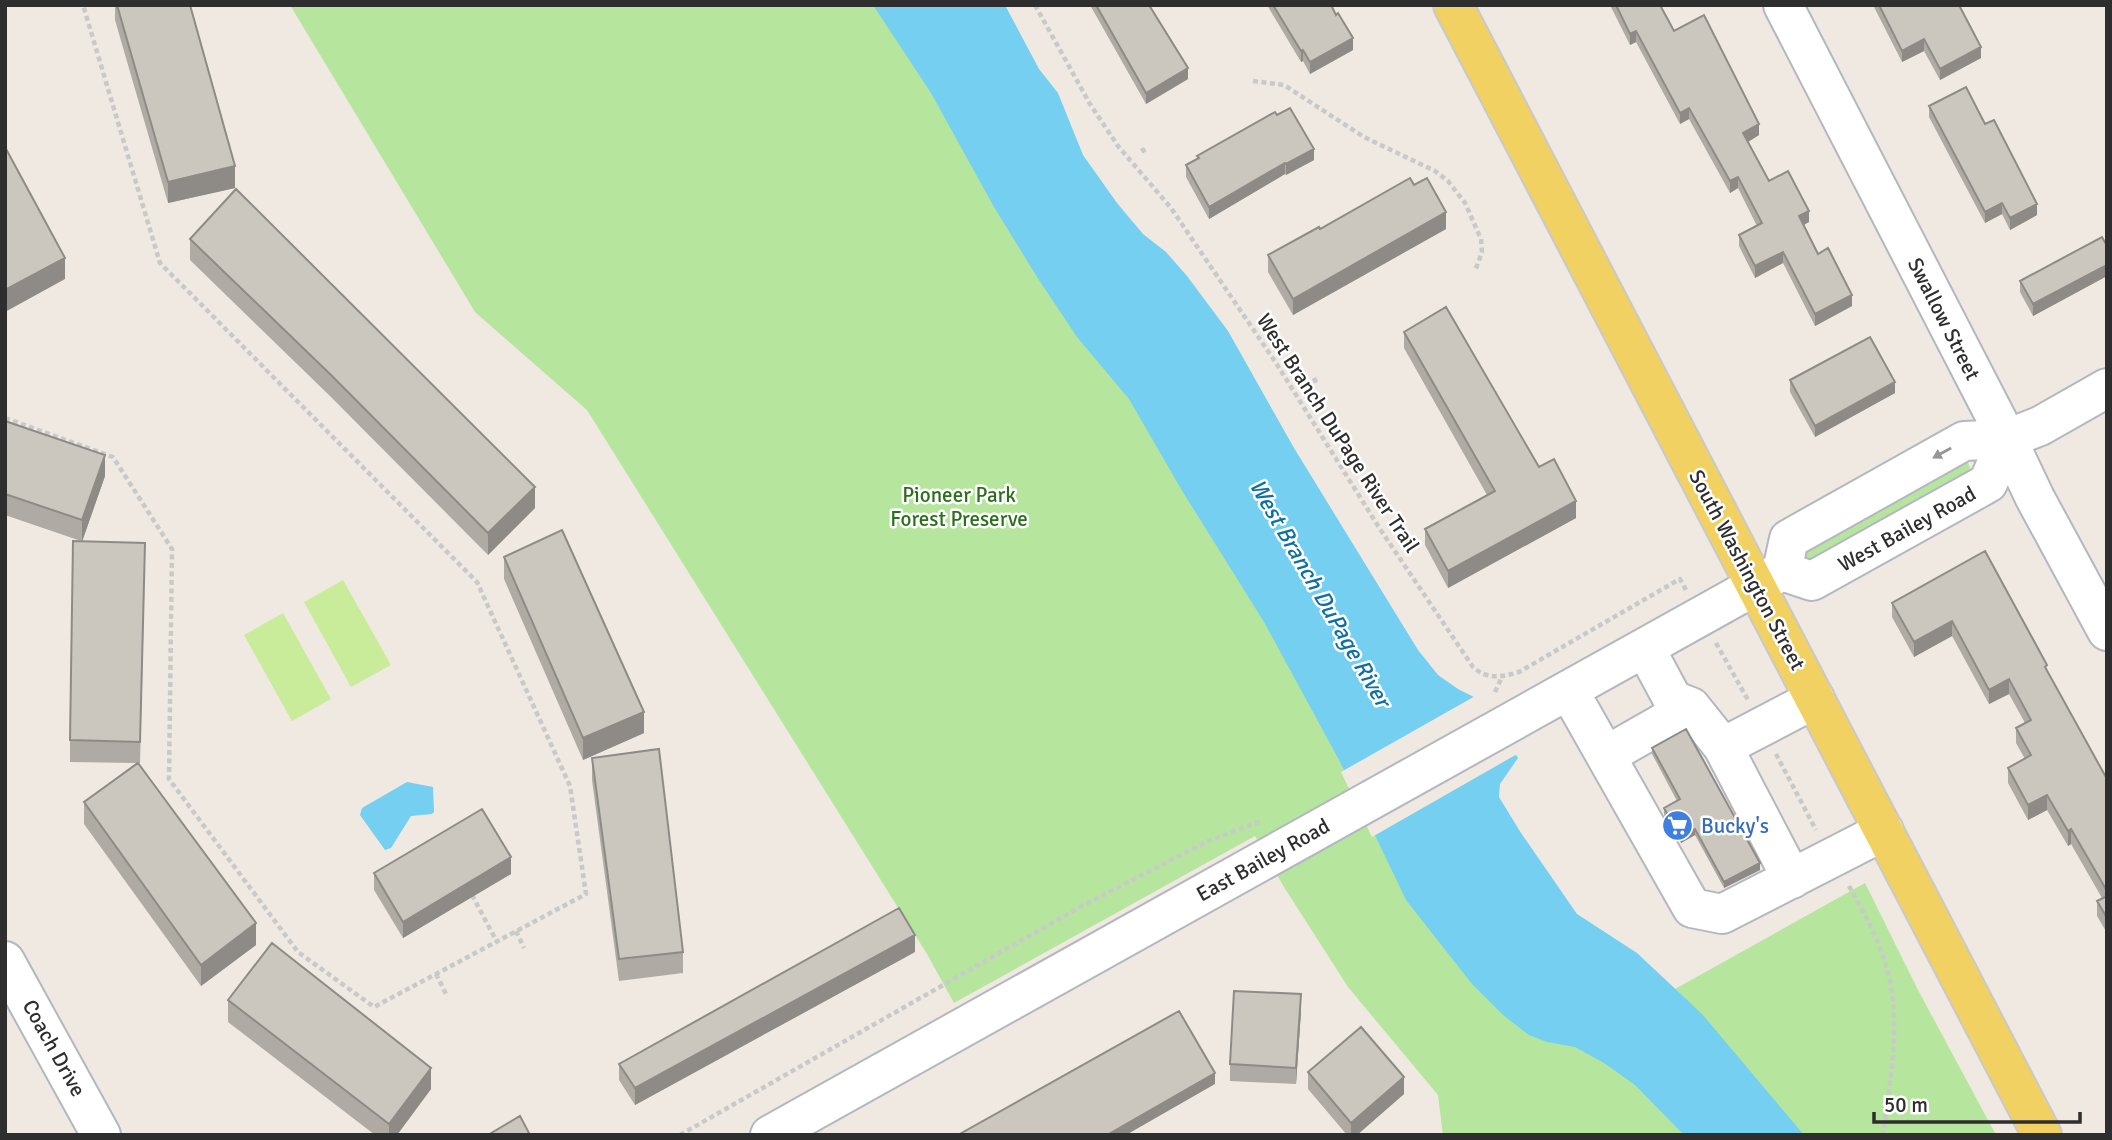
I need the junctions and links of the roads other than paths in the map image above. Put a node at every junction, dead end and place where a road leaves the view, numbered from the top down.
1 (1453, 5) edge
2 (1783, 5) edge
3 (2107, 388) edge
4 (2007, 439) junction
5 (1769, 578) junction
6 (2107, 631) edge
7 (1645, 648) junction
8 (1569, 691) junction
9 (1815, 699) junction
10 (1691, 707) junction
11 (1723, 747) junction
12 (1607, 755) junction
13 (1884, 831) junction
14 (1792, 879) junction
15 (5, 961) edge
16 (829, 1121) edge
17 (102, 1135) edge
18 (770, 1135) edge
19 (2042, 1135) edge

1 - 5 main road, South Washington Street
2 - 4 street, Swallow Street
3 - 4 street
4 - 5 street
4 - 6 street, Swallow Street
5 - 7 street, East Bailey Road
5 - 9 main road, South Washington Street
7 - 8 street, East Bailey Road
7 - 10 street
8 - 12 street
8 - 16 street, East Bailey Road
9 - 11 street
9 - 13 main road, South Washington Street
10 - 11 street
10 - 12 street
11 - 14 street
12 - 14 street
13 - 14 street
13 - 19 main road, South Washington Street
15 - 17 street, Coach Drive
16 - 18 street, East Bailey Road

